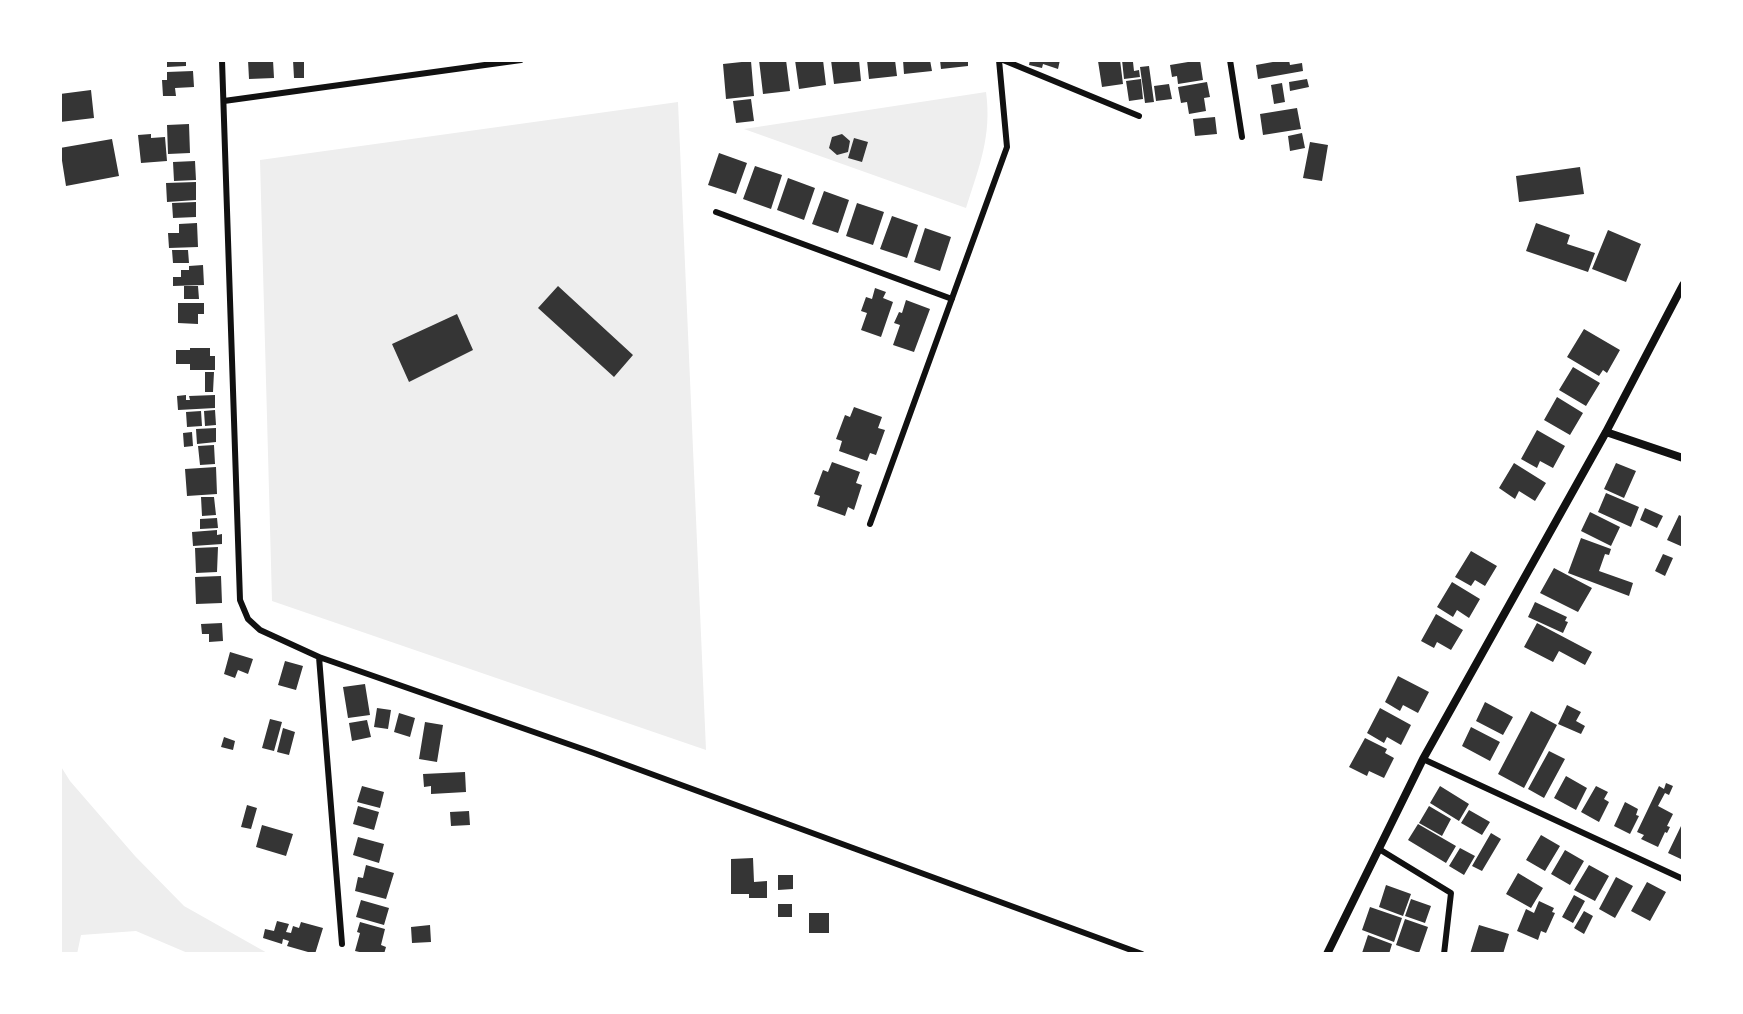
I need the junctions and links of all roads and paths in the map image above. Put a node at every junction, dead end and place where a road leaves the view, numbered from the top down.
1 (222, 60) edge
2 (521, 60) edge
3 (1001, 60) edge
4 (1230, 60) edge
5 (224, 101) junction
6 (1139, 116) dead end
7 (1242, 137) dead end
8 (716, 212) dead end
9 (1683, 285) edge
10 (952, 299) junction
11 (1606, 432) junction
12 (1683, 458) edge
13 (870, 524) dead end
14 (319, 657) junction
15 (1423, 759) junction
16 (1379, 849) junction
17 (1683, 879) edge
18 (342, 944) dead end
19 (1142, 954) edge
20 (1327, 954) edge
21 (1444, 954) edge

1 - 5 street
2 - 5 street
3 - 6 street
3 - 10 street
4 - 7 street
5 - 14 street
8 - 10 street
9 - 11 street
10 - 13 street
11 - 12 street
11 - 15 street
14 - 18 street
14 - 19 street
15 - 16 street
15 - 17 street
16 - 20 street
16 - 21 street

